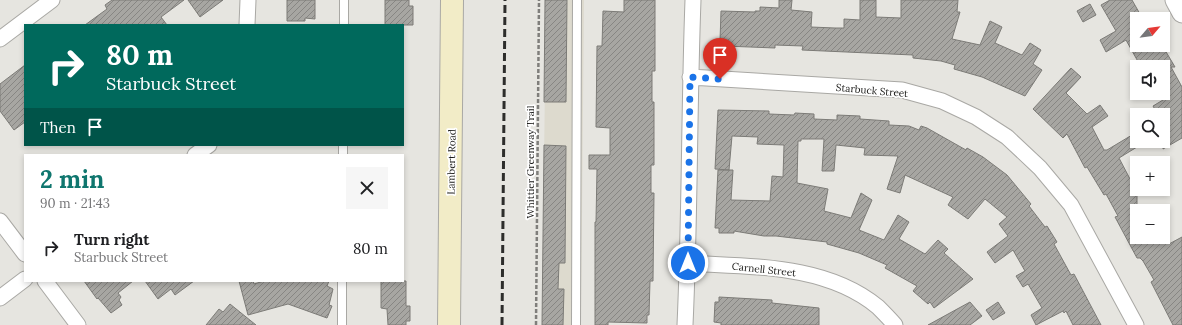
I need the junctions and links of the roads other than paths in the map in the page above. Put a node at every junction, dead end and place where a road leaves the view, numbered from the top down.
1 (52, 0) edge
2 (248, 0) edge
3 (344, 0) edge
4 (452, 0) edge
5 (578, 0) edge
6 (693, 0) edge
7 (1175, 0) edge
8 (1182, 13) edge
9 (248, 24) edge
10 (344, 24) edge
11 (0, 39) edge
12 (690, 77) junction
13 (208, 146) edge
14 (197, 154) edge
15 (0, 221) edge
16 (24, 253) edge
17 (688, 263) junction
18 (24, 280) edge
19 (46, 282) edge
20 (342, 282) edge
21 (0, 298) edge
22 (78, 325) edge
23 (342, 325) edge
24 (449, 325) edge
25 (576, 325) edge
26 (685, 325) edge
27 (895, 325) edge
28 (1136, 325) edge

1 - 11 street
2 - 9 street
3 - 10 lane
4 - 24 main road, Lambert Road
5 - 25 lane
6 - 12 street
7 - 8 street
12 - 17 street
12 - 28 street, Starbuck Street
13 - 14 street
15 - 16 street
17 - 26 street
17 - 27 street, Carnell Street
18 - 21 street
19 - 22 street
20 - 23 lane

